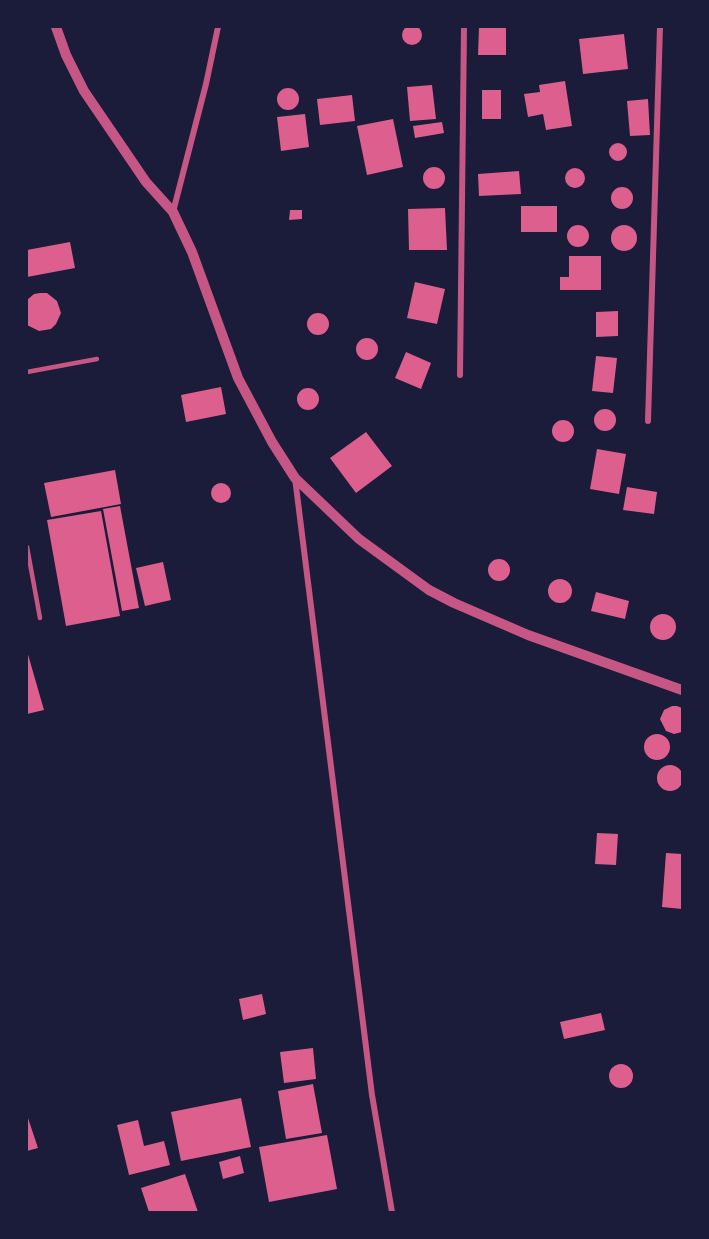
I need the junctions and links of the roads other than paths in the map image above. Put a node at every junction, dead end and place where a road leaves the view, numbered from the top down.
1 (56, 27) edge
2 (218, 27) edge
3 (464, 27) edge
4 (660, 27) edge
5 (173, 212) junction
6 (97, 359) dead end
7 (27, 372) edge
8 (460, 375) dead end
9 (648, 421) dead end
10 (295, 478) junction
11 (27, 547) edge
12 (40, 618) dead end
13 (682, 690) edge
14 (392, 1212) edge

1 - 5 street
2 - 5 street
3 - 8 street
4 - 9 street
5 - 10 street
6 - 7 lane
10 - 13 street
10 - 14 street
11 - 12 lane

